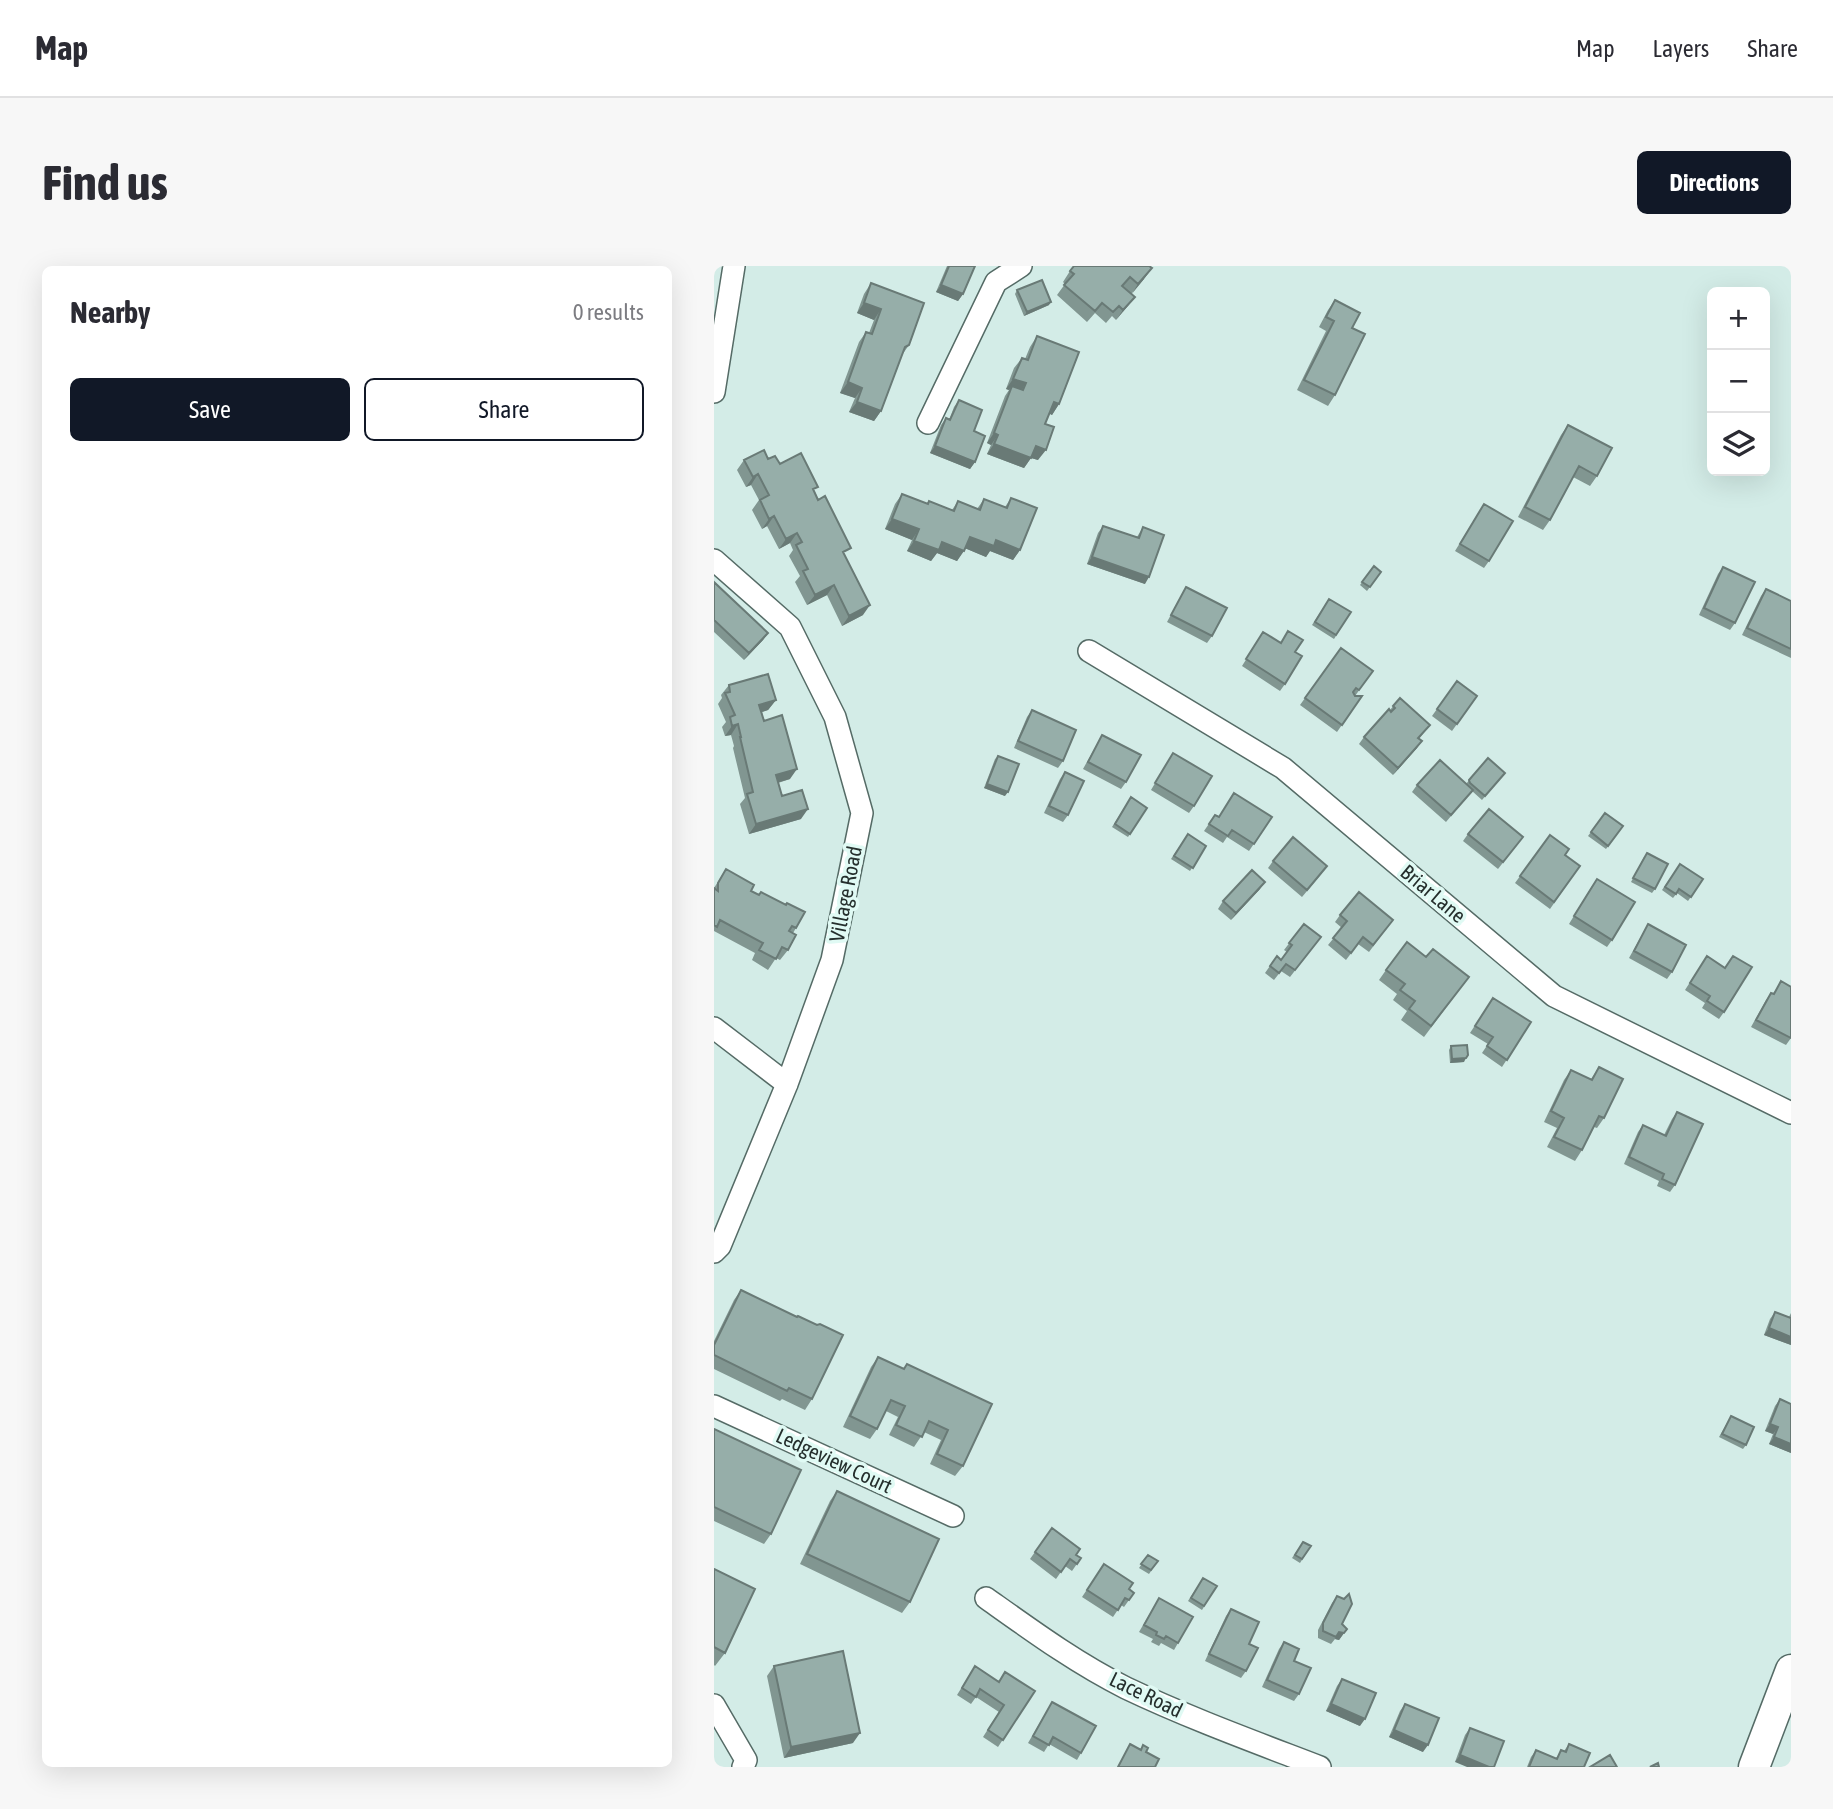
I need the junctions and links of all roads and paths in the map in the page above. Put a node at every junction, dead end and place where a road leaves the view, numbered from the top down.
1 (734, 266) edge
2 (1021, 266) edge
3 (714, 392) edge
4 (928, 423) dead end
5 (714, 560) edge
6 (1088, 651) dead end
7 (714, 1028) edge
8 (787, 1084) junction
9 (1791, 1113) edge
10 (714, 1252) edge
11 (714, 1406) edge
12 (953, 1516) dead end
13 (986, 1598) dead end
14 (1791, 1670) edge
15 (714, 1705) edge
16 (743, 1767) edge
17 (1320, 1767) edge
18 (1754, 1767) edge

1 - 3 street
2 - 4 street
5 - 8 street, Village Road
6 - 9 street, Briar Lane
7 - 8 street
8 - 10 street, Village Road
11 - 12 street, Ledgeview Court
13 - 17 street, Lace Road
14 - 18 main road
15 - 16 street

